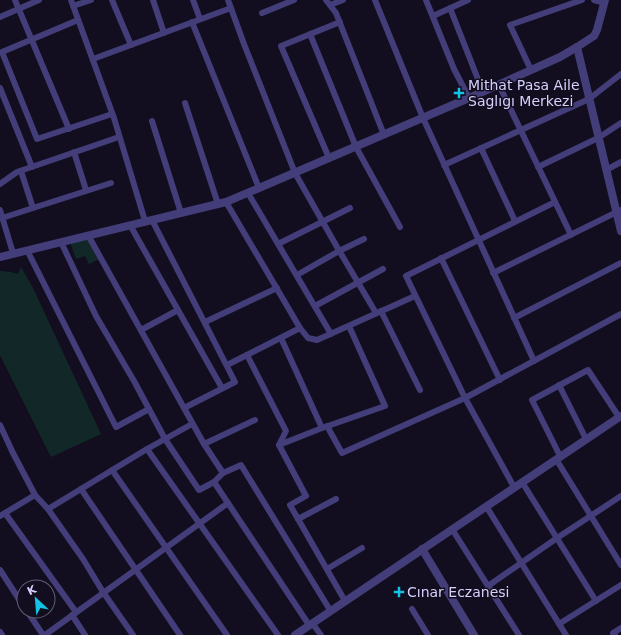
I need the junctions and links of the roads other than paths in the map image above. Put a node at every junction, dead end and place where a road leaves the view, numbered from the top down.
1 (15, 0) edge
2 (39, 0) edge
3 (91, 0) edge
4 (112, 0) edge
5 (153, 0) edge
6 (193, 0) edge
7 (228, 0) edge
8 (294, 0) edge
9 (343, 0) edge
10 (375, 0) edge
11 (426, 0) edge
12 (468, 0) edge
13 (582, 0) edge
14 (594, 0) edge
15 (605, 2) edge
16 (72, 3) edge
17 (328, 3) edge
18 (18, 8) junction
19 (231, 8) junction
20 (450, 8) junction
21 (262, 13) dead end
22 (433, 16) junction
23 (0, 17) edge
24 (200, 19) junction
25 (78, 20) junction
26 (192, 22) junction
27 (340, 22) junction
28 (164, 33) junction
29 (310, 34) junction
30 (32, 39) junction
31 (131, 45) junction
32 (577, 47) junction
33 (93, 59) junction
34 (531, 70) junction
35 (621, 74) edge
36 (498, 85) junction
37 (0, 88) edge
38 (483, 92) junction
39 (468, 98) junction
40 (589, 98) junction
41 (2, 100) edge
42 (185, 103) dead end
43 (112, 114) junction
44 (423, 118) junction
45 (152, 121) dead end
46 (621, 124) edge
47 (69, 129) junction
48 (520, 130) junction
49 (384, 135) junction
50 (119, 137) junction
51 (598, 138) junction
52 (356, 147) junction
53 (481, 148) junction
54 (74, 152) junction
55 (328, 158) junction
56 (621, 162) edge
57 (444, 166) junction
58 (32, 167) junction
59 (538, 167) junction
60 (606, 170) junction
61 (21, 171) junction
62 (295, 173) junction
63 (110, 183) dead end
64 (0, 184) edge
65 (259, 188) junction
66 (86, 190) junction
67 (248, 193) junction
68 (555, 202) junction
69 (222, 203) junction
70 (33, 208) junction
71 (350, 208) dead end
72 (0, 210) edge
73 (619, 211) edge
74 (181, 213) junction
75 (2, 218) junction
76 (148, 221) junction
77 (322, 221) junction
78 (515, 221) junction
79 (130, 225) junction
80 (400, 227) dead end
81 (621, 231) edge
82 (88, 235) junction
83 (571, 235) junction
84 (364, 239) dead end
85 (477, 240) junction
86 (61, 242) junction
87 (278, 244) junction
88 (27, 250) junction
89 (339, 251) junction
90 (13, 253) junction
91 (0, 257) edge
92 (441, 258) junction
93 (621, 264) edge
94 (383, 269) dead end
95 (493, 273) junction
96 (297, 275) junction
97 (358, 282) junction
98 (277, 288) junction
99 (415, 296) junction
100 (315, 306) junction
101 (178, 310) junction
102 (379, 312) junction
103 (621, 314) edge
104 (514, 318) junction
105 (205, 322) junction
106 (349, 326) junction
107 (300, 328) junction
108 (141, 330) junction
109 (331, 334) junction
110 (281, 338) junction
111 (247, 355) junction
112 (534, 361) junction
113 (227, 366) junction
114 (500, 380) junction
115 (559, 385) junction
116 (222, 388) junction
117 (420, 390) dead end
118 (465, 398) junction
119 (184, 408) junction
120 (149, 409) junction
121 (620, 416) edge
122 (255, 420) dead end
123 (192, 424) junction
124 (0, 425) edge
125 (324, 427) junction
126 (166, 439) junction
127 (586, 439) junction
128 (204, 444) junction
129 (279, 445) junction
130 (147, 449) junction
131 (558, 458) junction
132 (112, 470) junction
133 (223, 473) junction
134 (214, 482) junction
135 (522, 482) junction
136 (514, 487) junction
137 (81, 489) junction
138 (35, 495) junction
139 (621, 496) edge
140 (336, 500) dead end
141 (228, 503) junction
142 (486, 506) junction
143 (48, 509) junction
144 (3, 514) edge
145 (591, 516) junction
146 (298, 519) junction
147 (199, 523) junction
148 (452, 529) junction
149 (557, 538) junction
150 (165, 547) junction
151 (362, 548) dead end
152 (422, 549) junction
153 (521, 563) junction
154 (621, 565) edge
155 (134, 569) junction
156 (0, 570) edge
157 (327, 570) junction
158 (621, 585) edge
159 (488, 586) junction
160 (103, 592) junction
161 (16, 594) edge
162 (345, 601) junction
163 (596, 601) junction
164 (412, 609) dead end
165 (330, 610) junction
166 (74, 613) junction
167 (33, 619) edge
168 (311, 624) junction
169 (559, 624) junction
170 (621, 628) edge
171 (0, 632) edge
172 (2, 635) edge
173 (44, 635) edge
174 (85, 635) edge
175 (133, 635) edge
176 (180, 635) edge
177 (227, 635) edge
178 (278, 635) edge
179 (295, 635) edge
180 (321, 635) edge
181 (428, 635) edge
182 (474, 635) edge
183 (518, 635) edge
184 (566, 635) edge
185 (615, 635) edge

1 - 18 street
2 - 18 street
3 - 16 street
4 - 31 street
5 - 28 street
6 - 24 street
7 - 19 street
8 - 21 street
9 - 17 street
10 - 44 street
11 - 22 street
12 - 20 street
13 - 34 street
14 - 15 street
15 - 32 street
16 - 25 street
17 - 27 street
18 - 23 street
18 - 30 street
19 - 24 street
19 - 62 street
20 - 22 street
20 - 38 street
22 - 39 street
24 - 26 street
25 - 30 street
25 - 33 street
26 - 28 street
26 - 65 street
27 - 29 street
27 - 49 street
28 - 31 street
29 - 52 street
29 - 55 street
30 - 47 street
30 - 47 street
31 - 33 street
32 - 34 street
32 - 40 street
33 - 43 street
34 - 36 street
35 - 40 street
36 - 38 street
36 - 48 street
37 - 41 street
38 - 39 street
39 - 44 street
40 - 48 street
40 - 51 street
41 - 58 street
42 - 69 street
43 - 47 street
43 - 50 street
44 - 49 street
44 - 57 street
45 - 74 street
46 - 51 street
48 - 53 street
48 - 59 street
49 - 52 street
50 - 54 street
50 - 76 street
51 - 59 street
51 - 60 street
52 - 55 street
52 - 80 street
53 - 57 street
53 - 78 street
54 - 58 street
54 - 66 street
55 - 62 street
56 - 60 street
57 - 85 street
58 - 61 street
59 - 68 street
60 - 73 street
61 - 64 street
61 - 70 street
62 - 65 street
62 - 77 street
63 - 66 street
65 - 67 street
66 - 70 street
67 - 69 street
67 - 87 street
68 - 78 street
68 - 83 street
69 - 74 street
69 - 98 street
70 - 75 street
71 - 77 street
72 - 75 street
73 - 81 street
73 - 83 street
74 - 76 street
75 - 90 street
76 - 79 street
76 - 105 street
77 - 87 street
77 - 89 street
78 - 85 street
79 - 82 street
79 - 101 street
82 - 86 street
82 - 108 street
83 - 95 street
84 - 89 street
85 - 92 street
85 - 95 street
86 - 88 street
86 - 120 street
87 - 96 street
88 - 90 street
88 - 120 street
89 - 96 street
89 - 97 street
90 - 91 street
92 - 99 street
92 - 114 street
93 - 104 street
94 - 97 street
95 - 104 street
96 - 100 street
97 - 100 street
97 - 102 street
98 - 105 street
98 - 107 street
99 - 102 street
99 - 118 street
100 - 109 street
101 - 108 street
101 - 116 street
102 - 106 street
102 - 117 street
103 - 112 street
104 - 112 street
105 - 113 street
106 - 109 street
106 - 125 street
107 - 109 street
107 - 110 street
108 - 119 street
110 - 111 street
110 - 125 street
111 - 113 street
111 - 129 street
112 - 114 street
113 - 116 street
114 - 118 street
115 - 121 street
115 - 127 street
115 - 131 street
116 - 119 street
118 - 125 street
118 - 136 street
119 - 123 street
120 - 126 street
121 - 127 street
122 - 128 street
123 - 126 street
123 - 128 street
124 - 138 street
125 - 129 street
126 - 130 street
126 - 134 street
127 - 131 street
128 - 133 street
129 - 146 street
130 - 132 street
130 - 147 street
131 - 135 street
131 - 145 street
132 - 137 street
132 - 150 street
133 - 134 street
133 - 165 street
134 - 141 street
135 - 136 street
135 - 149 street
136 - 142 street
137 - 143 street
137 - 155 street
138 - 143 street
138 - 144 street
139 - 145 street
140 - 146 street
141 - 147 street
141 - 168 street
142 - 148 street
142 - 153 street
143 - 160 street
144 - 166 street
145 - 149 street
145 - 154 street
146 - 157 street
147 - 150 street
147 - 178 street
148 - 152 street
148 - 159 street
149 - 153 street
149 - 163 street
150 - 155 street
150 - 177 street
151 - 157 street
152 - 162 street
152 - 182 street
153 - 159 street
153 - 169 street
155 - 160 street
155 - 176 street
156 - 161 street
157 - 162 street
158 - 163 street
159 - 183 street
160 - 166 street
160 - 175 street
162 - 165 street
163 - 169 street
164 - 181 street
165 - 168 street
166 - 173 street
166 - 174 street
167 - 173 street
168 - 179 street
168 - 180 street
169 - 184 street
170 - 185 street
171 - 172 street

